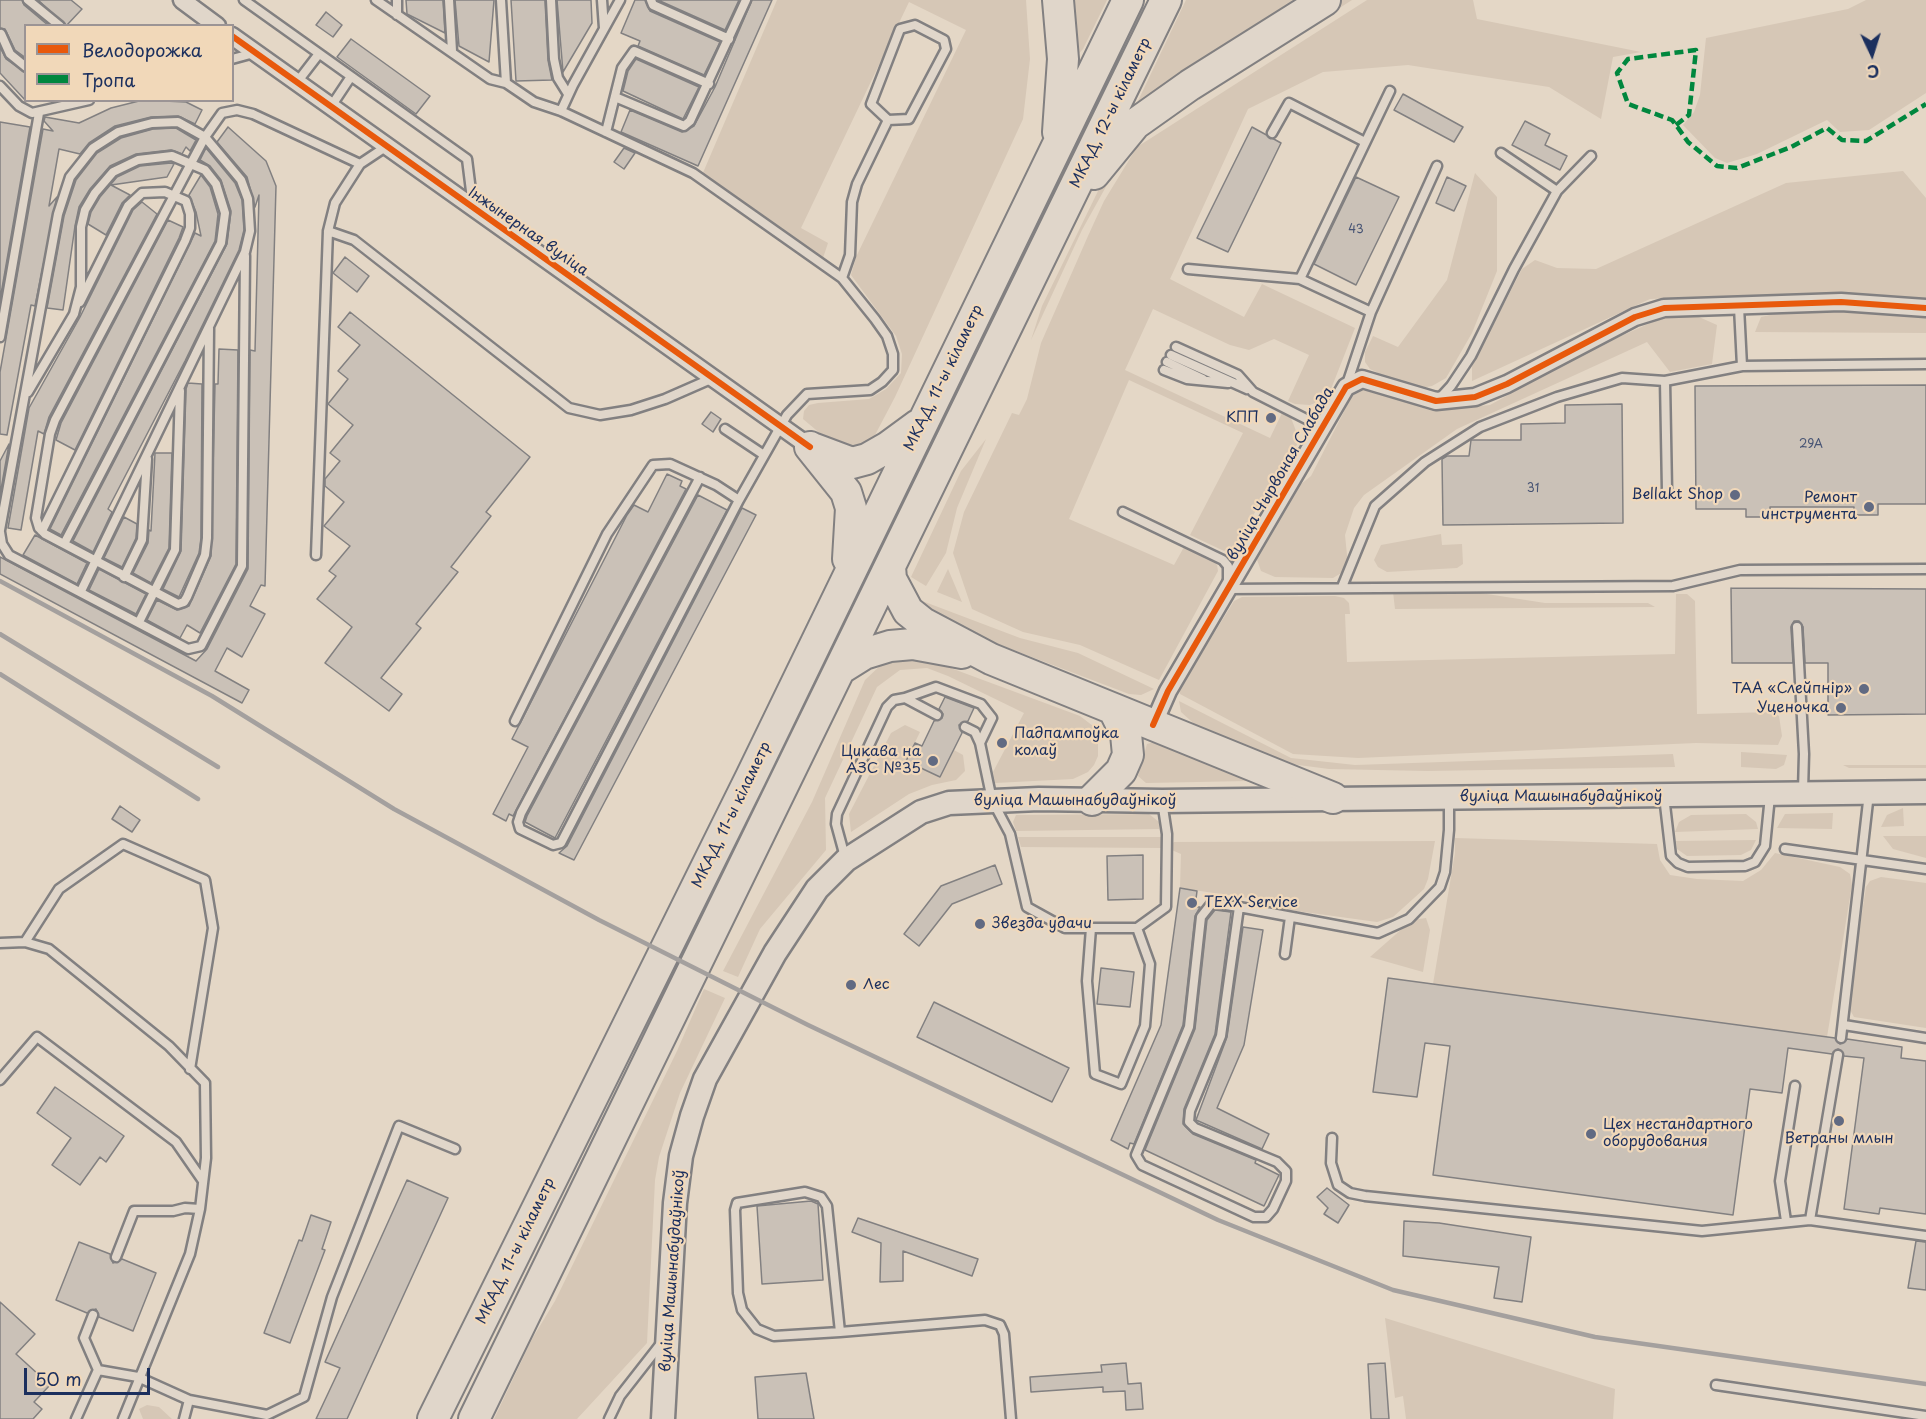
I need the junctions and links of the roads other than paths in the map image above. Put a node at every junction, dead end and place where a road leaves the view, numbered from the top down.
1 (28, 0) edge
2 (182, 0) edge
3 (243, 0) edge
4 (376, 0) edge
5 (397, 0) edge
6 (449, 0) edge
7 (501, 0) edge
8 (551, 0) edge
9 (602, 0) edge
10 (620, 0) edge
11 (651, 0) edge
12 (746, 0) edge
13 (1058, 0) edge
14 (1128, 0) edge
15 (1166, 0) edge
16 (1325, 0) edge
17 (397, 15) junction
18 (58, 24) edge
19 (214, 24) edge
20 (604, 29) junction
21 (1, 34) edge
22 (234, 37) edge
23 (729, 39) junction
24 (452, 51) junction
25 (257, 52) junction
26 (318, 55) junction
27 (234, 58) edge
28 (24, 65) edge
29 (350, 78) junction
30 (298, 81) junction
31 (506, 83) junction
32 (709, 84) junction
33 (0, 86) edge
34 (1390, 91) dead end
35 (568, 94) junction
36 (615, 97) junction
37 (55, 102) edge
38 (82, 102) edge
39 (332, 105) junction
40 (53, 110) junction
41 (561, 111) junction
42 (39, 113) junction
43 (888, 120) junction
44 (606, 132) junction
45 (1272, 133) dead end
46 (205, 138) junction
47 (1365, 142) junction
48 (388, 146) junction
49 (1057, 147) junction
50 (1501, 153) dead end
51 (1591, 156) dead end
52 (192, 163) junction
53 (360, 164) junction
54 (1437, 166) dead end
55 (1557, 191) junction
56 (175, 196) junction
57 (473, 207) junction
58 (1060, 218) junction
59 (328, 231) junction
60 (245, 252) junction
61 (1188, 269) dead end
62 (842, 278) junction
63 (1300, 279) junction
64 (1739, 307) junction
65 (1926, 308) edge
66 (1371, 312) junction
67 (74, 314) junction
68 (209, 328) junction
69 (0, 337) edge
70 (1170, 358) junction
71 (1926, 364) edge
72 (1742, 366) junction
73 (713, 378) junction
74 (1665, 381) junction
75 (1234, 384) junction
76 (180, 387) junction
77 (1346, 387) junction
78 (1253, 392) junction
79 (24, 398) junction
80 (1436, 401) junction
81 (923, 421) junction
82 (781, 424) junction
83 (1324, 428) junction
84 (725, 429) dead end
85 (810, 447) junction
86 (764, 455) junction
87 (147, 456) junction
88 (700, 477) junction
89 (1667, 490) dead end
90 (739, 500) junction
91 (1123, 512) dead end
92 (0, 531) edge
93 (42, 531) junction
94 (64, 544) junction
95 (316, 555) dead end
96 (96, 561) junction
97 (890, 567) junction
98 (1926, 569) edge
99 (848, 574) junction
100 (124, 577) junction
101 (1342, 587) junction
102 (1228, 589) junction
103 (81, 591) junction
104 (154, 591) junction
105 (138, 622) junction
106 (1797, 627) dead end
107 (991, 660) junction
108 (840, 669) junction
109 (905, 698) junction
110 (1114, 710) junction
111 (937, 714) dead end
112 (515, 721) dead end
113 (1153, 725) junction
114 (965, 727) dead end
115 (980, 743) junction
116 (1926, 792) edge
117 (1803, 793) junction
118 (1869, 793) junction
119 (1770, 794) junction
120 (1664, 796) junction
121 (1449, 797) junction
122 (1333, 798) junction
123 (992, 800) junction
124 (1092, 800) junction
125 (1162, 801) junction
126 (1785, 849) dead end
127 (846, 860) junction
128 (1861, 860) junction
129 (1926, 869) edge
130 (1239, 907) junction
131 (1290, 916) junction
132 (1091, 928) junction
133 (1137, 928) junction
134 (0, 942) edge
135 (25, 942) junction
136 (1285, 954) dead end
137 (1844, 1025) junction
138 (1841, 1038) dead end
139 (1926, 1038) edge
140 (1838, 1055) dead end
141 (190, 1069) junction
142 (0, 1080) edge
143 (1796, 1086) dead end
144 (1332, 1138) dead end
145 (455, 1149) dead end
146 (203, 1181) junction
147 (200, 1209) junction
148 (1810, 1220) junction
149 (1786, 1221) junction
150 (1926, 1236) edge
151 (116, 1257) dead end
152 (93, 1315) dead end
153 (840, 1332) junction
154 (666, 1337) junction
155 (98, 1370) junction
156 (138, 1377) junction
157 (1716, 1385) dead end
158 (189, 1400) junction
159 (1926, 1416) edge
160 (76, 1419) edge
161 (123, 1419) edge
162 (184, 1419) edge
163 (433, 1419) edge
164 (474, 1419) edge
165 (609, 1419) edge
166 (663, 1419) edge
167 (1011, 1419) edge

1 - 18 lane
2 - 19 street
3 - 26 lane
4 - 17 lane
5 - 17 lane
6 - 24 lane
7 - 31 lane
8 - 35 lane
9 - 20 lane
10 - 20 lane
11 - 23 lane
12 - 23 lane
13 - 49 highway
14 - 49 highway
15 - 58 highway, МКАД, 12-ы кіламетр
16 - 58 highway
17 - 24 lane
20 - 35 lane
21 - 28 lane
22 - 25 street, Інжынерная вуліца
23 - 32 lane
24 - 31 lane
25 - 27 lane
25 - 30 street, Інжынерная вуліца
26 - 29 lane
26 - 30 lane
29 - 39 lane
29 - 57 lane
30 - 39 street, Інжынерная вуліца
31 - 41 lane
32 - 36 lane
32 - 36 lane
33 - 42 lane
34 - 47 lane
35 - 41 lane
36 - 44 lane
37 - 40 lane
38 - 40 lane
39 - 48 street, Інжынерная вуліца
40 - 42 lane
41 - 44 lane
42 - 69 lane
43 - 43 lane
43 - 62 lane
44 - 62 lane
45 - 47 lane
46 - 52 lane
46 - 53 lane
46 - 60 lane
46 - 79 lane
47 - 63 lane
48 - 53 lane
48 - 57 street, Інжынерная вуліца
49 - 81 highway, МКАД, 11-ы кіламетр
50 - 55 lane
51 - 55 lane
52 - 56 lane
52 - 67 lane
52 - 94 lane
53 - 59 lane
54 - 66 lane
55 - 80 lane
56 - 67 lane
56 - 93 lane
56 - 93 lane
57 - 73 street, Інжынерная вуліца
58 - 97 highway, МКАД, 11-ы кіламетр
59 - 73 lane
59 - 95 lane
60 - 68 lane
60 - 105 lane
61 - 63 lane
62 - 82 lane
63 - 66 lane
64 - 65 street, вуліца Чырвоная Слабада
64 - 72 lane
64 - 80 street, вуліца Чырвоная Слабада
66 - 77 lane
67 - 79 lane
68 - 76 lane
68 - 104 lane
70 - 75 lane
70 - 75 lane
70 - 78 lane
71 - 72 lane
72 - 74 lane
73 - 82 street, Інжынерная вуліца
74 - 89 lane
74 - 101 lane
75 - 78 lane
76 - 87 lane
76 - 104 lane
77 - 80 street, вуліца Чырвоная Слабада
77 - 83 street, вуліца Чырвоная Слабада
78 - 83 lane
79 - 92 lane
81 - 85 highway
81 - 99 highway, МКАД, 11-ы кіламетр
82 - 85 street, Інжынерная вуліца
82 - 86 lane
83 - 102 street, вуліца Чырвоная Слабада
84 - 86 lane
85 - 99 highway
86 - 90 lane
87 - 96 lane
87 - 100 lane
88 - 90 lane
88 - 90 lane
88 - 112 lane
91 - 102 lane
92 - 103 lane
93 - 94 lane
94 - 96 lane
96 - 100 lane
96 - 103 lane
97 - 107 highway
97 - 108 highway, МКАД, 11-ы кіламетр
98 - 101 lane
99 - 163 highway, МКАД, 11-ы кіламетр
100 - 104 lane
101 - 102 lane
102 - 113 street, вуліца Чырвоная Слабада
103 - 105 lane
104 - 105 lane
106 - 117 lane
107 - 108 highway
107 - 110 highway
108 - 164 highway, МКАД, 11-ы кіламетр
109 - 111 lane
109 - 115 lane
109 - 127 lane
110 - 113 highway
110 - 124 highway
113 - 122 highway
114 - 115 lane
115 - 123 lane
116 - 118 main road, вуліца Машынабудаўнікоў
117 - 118 main road, вуліца Машынабудаўнікоў
117 - 119 main road, вуліца Машынабудаўнікоў
118 - 128 lane
119 - 120 main road, вуліца Машынабудаўнікоў
119 - 120 lane
120 - 121 main road, вуліца Машынабудаўнікоў
121 - 122 main road, вуліца Машынабудаўнікоў
121 - 131 lane
122 - 125 main road, вуліца Машынабудаўнікоў
123 - 124 main road, вуліца Машынабудаўнікоў
123 - 127 main road, вуліца Машынабудаўнікоў
123 - 132 lane
124 - 125 main road, вуліца Машынабудаўнікоў
125 - 133 lane
126 - 128 lane
127 - 154 main road, вуліца Машынабудаўнікоў
128 - 129 lane
128 - 137 lane
130 - 130 lane
130 - 131 lane
131 - 136 lane
132 - 133 lane
132 - 133 lane
134 - 135 lane
135 - 141 lane
135 - 141 lane
137 - 138 lane
137 - 139 lane
140 - 148 lane
141 - 146 lane
142 - 146 lane
143 - 149 lane
144 - 149 lane
145 - 158 lane
146 - 147 lane
147 - 151 lane
147 - 156 lane
148 - 149 lane
148 - 150 lane
152 - 155 lane
153 - 153 lane
153 - 167 lane
154 - 165 lane
154 - 166 main road, вуліца Машынабудаўнікоў
155 - 156 lane
155 - 160 lane
156 - 158 lane
156 - 161 lane
157 - 159 lane
158 - 162 lane

